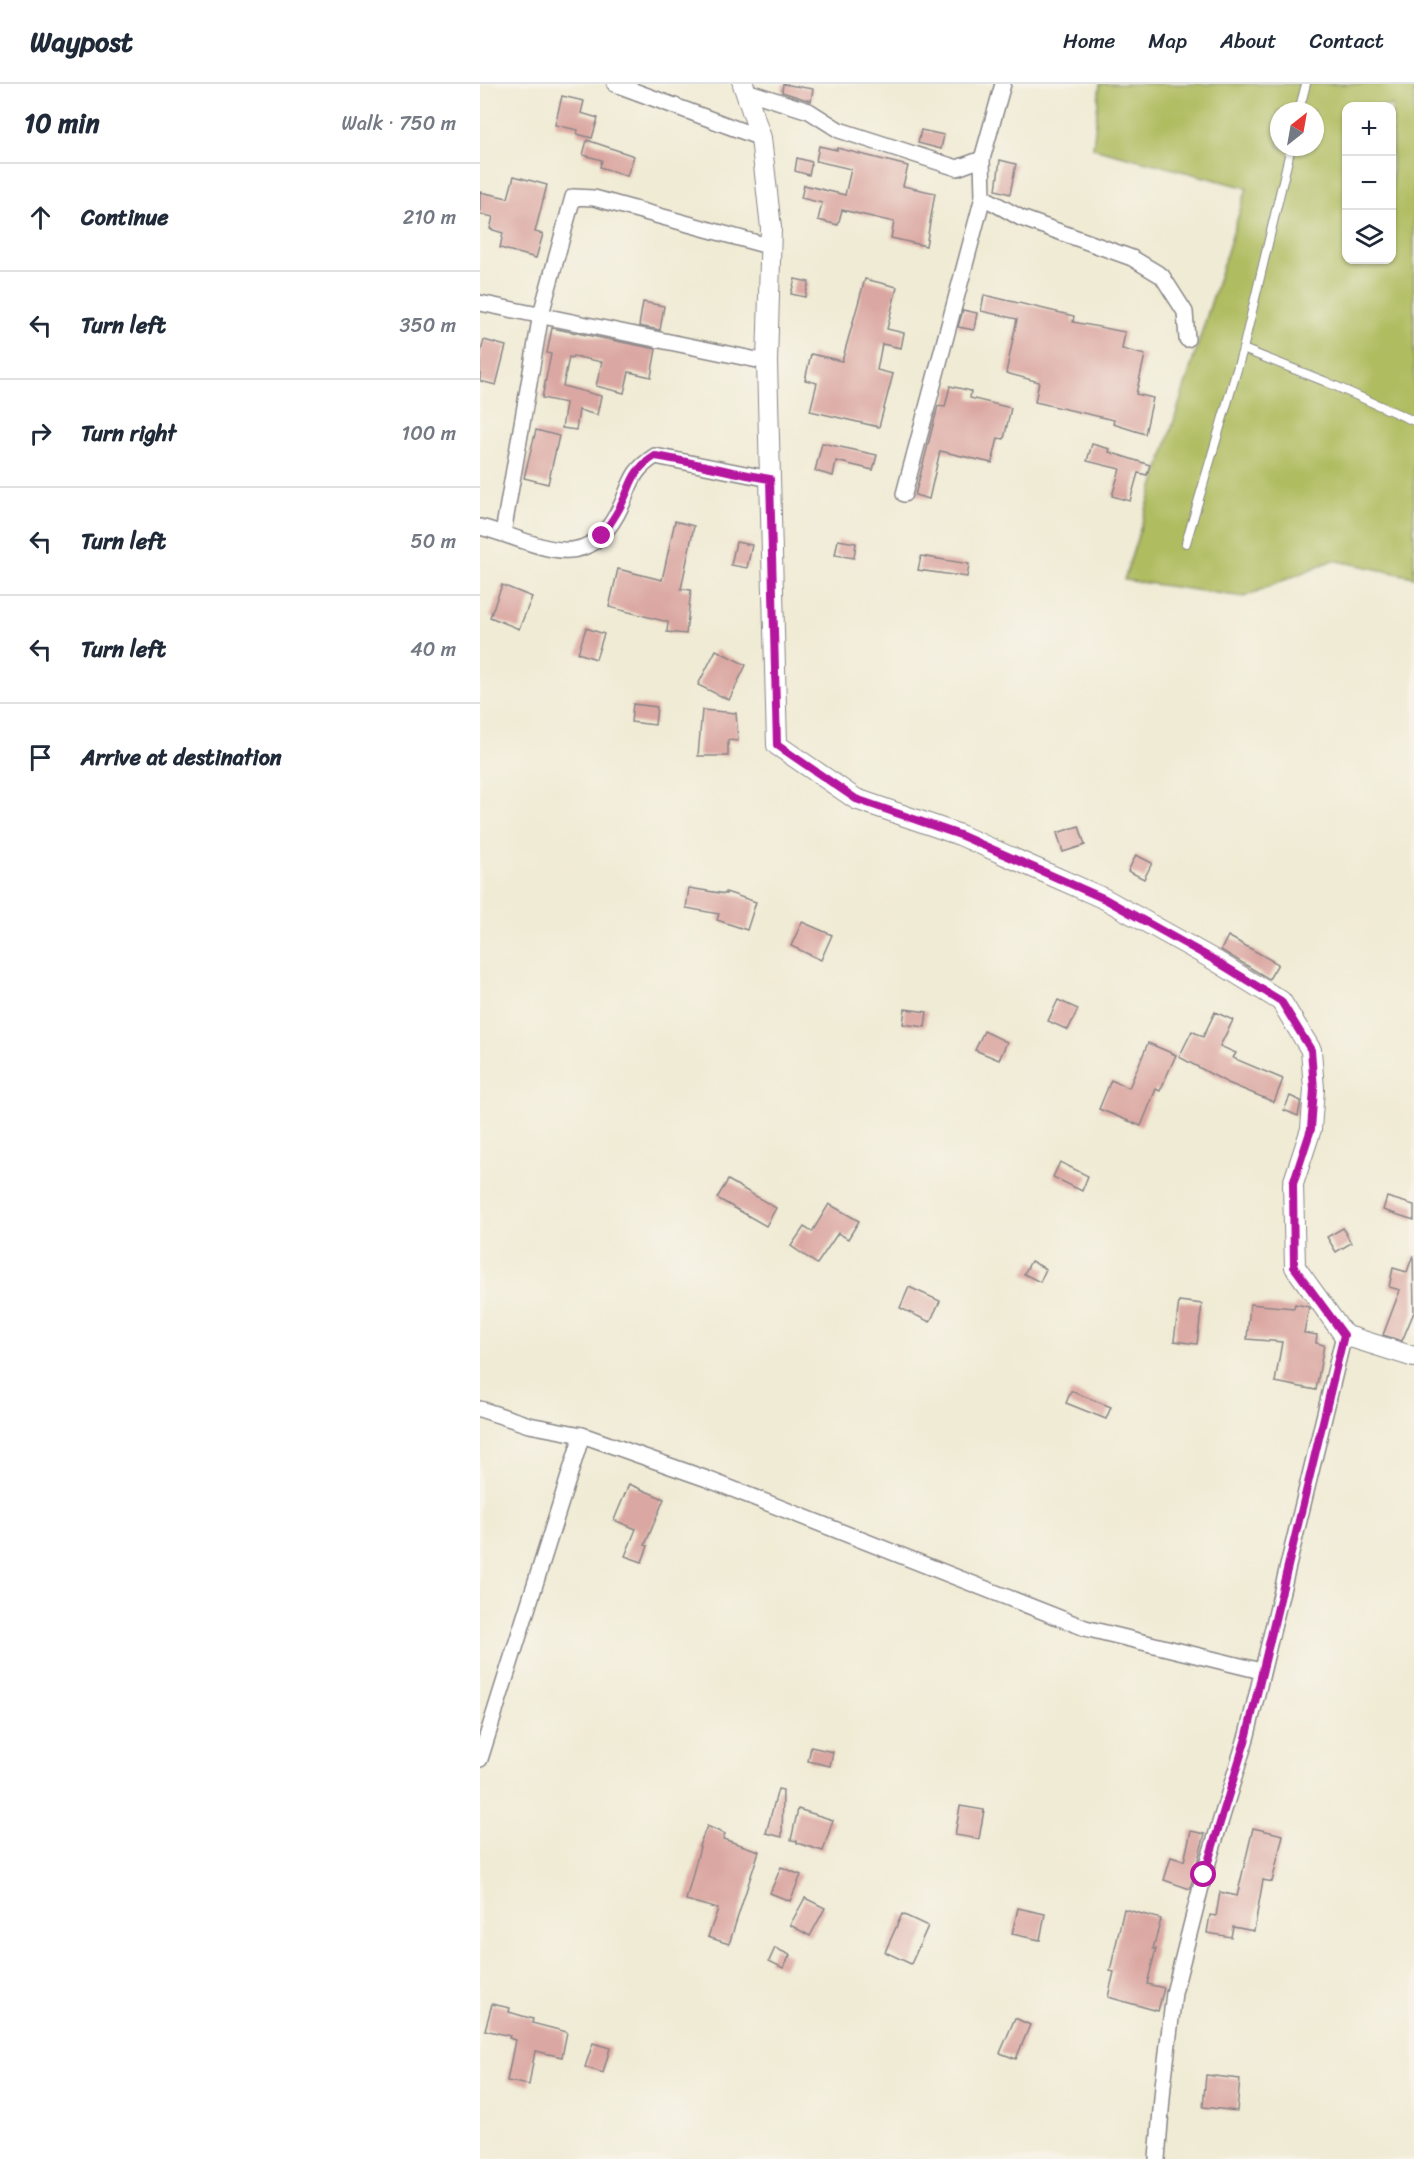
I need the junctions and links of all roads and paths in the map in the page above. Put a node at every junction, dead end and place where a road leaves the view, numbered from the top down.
1 (615, 84) edge
2 (1003, 84) edge
3 (1306, 84) edge
4 (744, 88) edge
5 (1301, 102) edge
6 (761, 138) junction
7 (1289, 156) edge
8 (982, 159) junction
9 (983, 197) junction
10 (772, 247) junction
11 (480, 303) edge
12 (541, 314) junction
13 (1187, 339) dead end
14 (1243, 349) junction
15 (767, 362) junction
16 (1414, 421) edge
17 (770, 479) junction
18 (904, 494) dead end
19 (480, 527) edge
20 (503, 533) junction
21 (1186, 543) dead end
22 (1344, 1335) junction
23 (1414, 1357) edge
24 (480, 1409) edge
25 (582, 1436) junction
26 (1261, 1671) junction
27 (480, 1759) edge
28 (1157, 2159) edge

1 - 6 street
2 - 8 street
3 - 5 lane
4 - 6 street
4 - 8 street
6 - 10 street
7 - 14 lane
8 - 9 street
9 - 13 street
9 - 18 street
10 - 12 street
10 - 15 street
11 - 12 street
12 - 15 street
12 - 20 street
14 - 16 lane
14 - 21 lane
15 - 17 street
17 - 20 street
17 - 22 street
19 - 20 street
22 - 23 street
22 - 26 street
24 - 25 street
25 - 26 street
25 - 27 street
26 - 28 street

